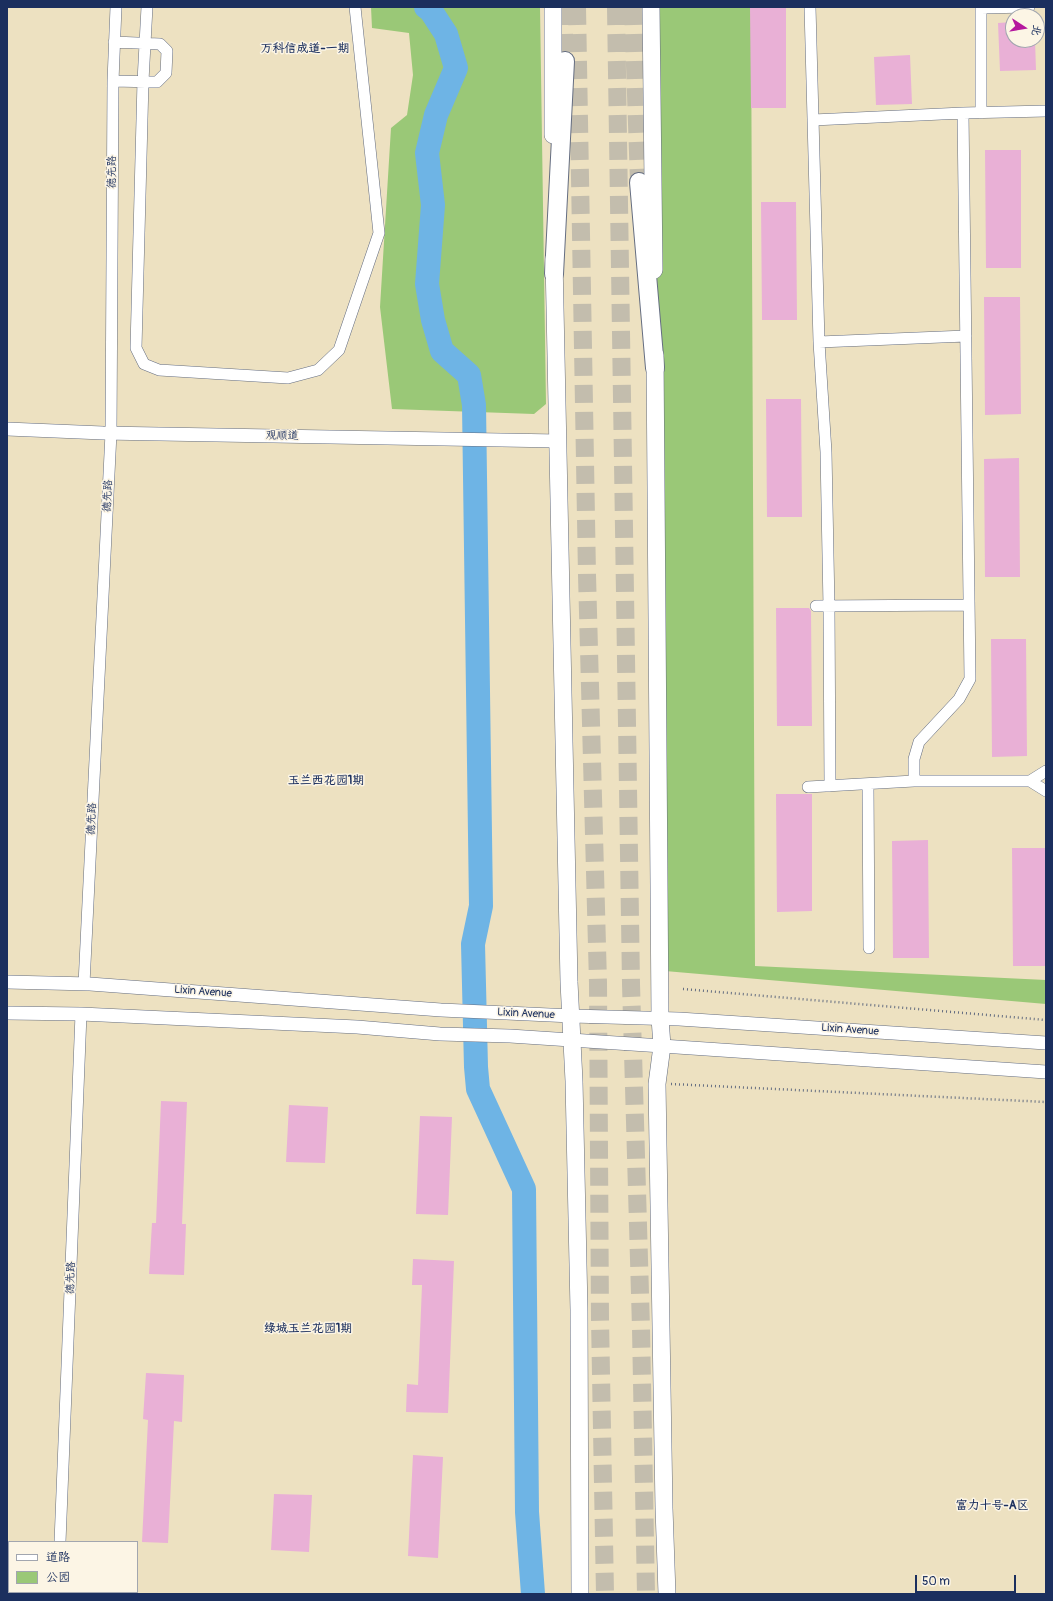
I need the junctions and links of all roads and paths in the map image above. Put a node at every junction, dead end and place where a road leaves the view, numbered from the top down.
1 (110, 7) edge
2 (116, 7) edge
3 (147, 7) edge
4 (355, 7) edge
5 (553, 7) edge
6 (651, 7) edge
7 (810, 7) edge
8 (982, 7) edge
9 (1029, 7) edge
10 (114, 42) junction
11 (145, 44) junction
12 (565, 61) tunnel mouth
13 (113, 81) junction
14 (143, 81) junction
15 (1046, 111) edge
16 (963, 113) junction
17 (981, 113) junction
18 (813, 120) junction
19 (638, 182) tunnel mouth
20 (554, 274) junction
21 (966, 336) junction
22 (819, 342) junction
23 (655, 368) junction
24 (7, 422) edge
25 (7, 429) edge
26 (107, 429) junction
27 (558, 438) junction
28 (969, 605) junction
29 (816, 606) dead end
30 (829, 606) junction
31 (1046, 771) edge
32 (914, 781) junction
33 (1030, 781) junction
34 (868, 784) junction
35 (830, 786) junction
36 (808, 787) dead end
37 (1046, 791) edge
38 (869, 948) dead end
39 (7, 982) edge
40 (81, 984) junction
41 (683, 989) dead end
42 (7, 1013) edge
43 (78, 1014) junction
44 (572, 1016) junction
45 (660, 1018) junction
46 (1046, 1020) edge
47 (572, 1040) junction
48 (1046, 1043) edge
49 (662, 1046) junction
50 (1046, 1072) edge
51 (669, 1084) dead end
52 (1046, 1102) edge
53 (54, 1541) edge
54 (60, 1541) edge
55 (110, 1593) edge
56 (129, 1594) edge
57 (580, 1594) edge
58 (667, 1594) edge

1 - 26 street, 德先路
2 - 10 street, 德先路
3 - 11 street
4 - 14 street
5 - 20 main road
6 - 23 main road
7 - 18 street
8 - 9 street
8 - 17 street
10 - 11 street
10 - 13 street, 德先路
11 - 14 street
11 - 14 street
12 - 20 highway
13 - 14 street
13 - 26 street, 德先路
15 - 17 street
16 - 17 street
16 - 18 street
16 - 21 street
18 - 22 street
19 - 23 highway
20 - 27 main road
21 - 22 street
21 - 28 street
22 - 30 street
23 - 45 main road
24 - 26 street, 观顺道
25 - 26 street, 观顺道
26 - 27 street, 观顺道
26 - 40 street, 德先路
27 - 44 main road
28 - 30 street
28 - 32 street
29 - 30 street
30 - 35 street
31 - 33 street
32 - 33 street
32 - 34 street
33 - 37 street
34 - 35 street
34 - 38 street
35 - 36 street
39 - 40 street, Lixin Avenue
40 - 44 street, Lixin Avenue
41 - 46 path
42 - 43 street, Lixin Avenue
43 - 47 street, Lixin Avenue
43 - 53 street, 德先路
43 - 54 street, 德先路
44 - 45 street, Lixin Avenue
44 - 47 main road
45 - 48 street, Lixin Avenue
45 - 49 main road
47 - 49 street, Lixin Avenue
47 - 57 main road
49 - 50 street, Lixin Avenue
49 - 58 main road
51 - 52 path
55 - 56 street

